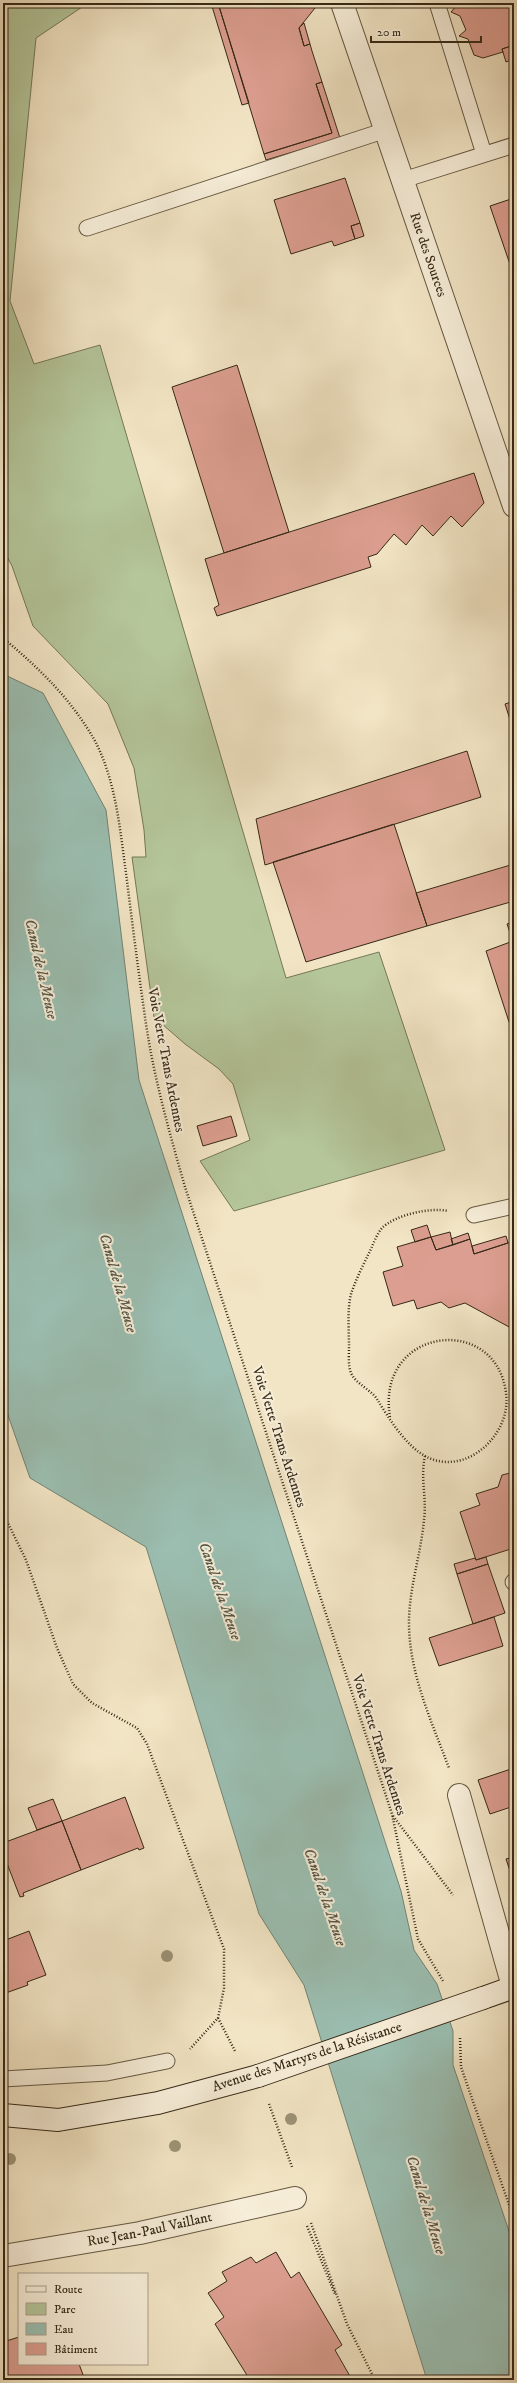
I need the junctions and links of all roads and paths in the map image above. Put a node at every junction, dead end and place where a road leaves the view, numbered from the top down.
1 (342, 3) edge
2 (437, 3) edge
3 (386, 130) junction
4 (514, 145) edge
5 (484, 154) junction
6 (403, 180) junction
7 (87, 228) dead end
8 (514, 506) edge
9 (3, 638) edge
10 (514, 1206) edge
11 (474, 1215) joint
12 (390, 1417) junction
13 (425, 1456) junction
14 (3, 1513) edge
15 (459, 1795) joint
16 (392, 1814) junction
17 (458, 1901) dead end
18 (443, 1982) dead end
19 (514, 1988) edge
20 (218, 2018) junction
21 (460, 2033) dead end
22 (234, 2051) dead end
23 (167, 2062) joint
24 (3, 2079) edge
25 (267, 2099) dead end
26 (3, 2116) edge
27 (294, 2174) dead end
28 (295, 2198) joint
29 (310, 2219) dead end
30 (514, 2219) edge
31 (3, 2256) edge
32 (347, 2324) junction
33 (374, 2380) edge

1 - 3 street, Rue des Sources
2 - 5 lane
3 - 6 street, Rue des Sources
3 - 7 lane
4 - 5 lane
5 - 6 lane
6 - 8 street, Rue des Sources
9 - 16 path, Voie Verte Trans Ardennes
10 - 11 lane
11 - 12 path
12 - 13 path
12 - 13 path
13 - 15 path
14 - 20 path
15 - 19 street, Avenue des Martyrs de la Résistance
16 - 17 path
16 - 18 path, Voie Verte Trans Ardennes
19 - 26 street, Avenue des Martyrs de la Résistance, bridge
20 - 22 path
20 - 23 path
21 - 30 path
23 - 24 lane
25 - 27 path
28 - 31 street, Rue Jean-Paul Vaillant
28 - 32 path
29 - 32 path
32 - 33 path

